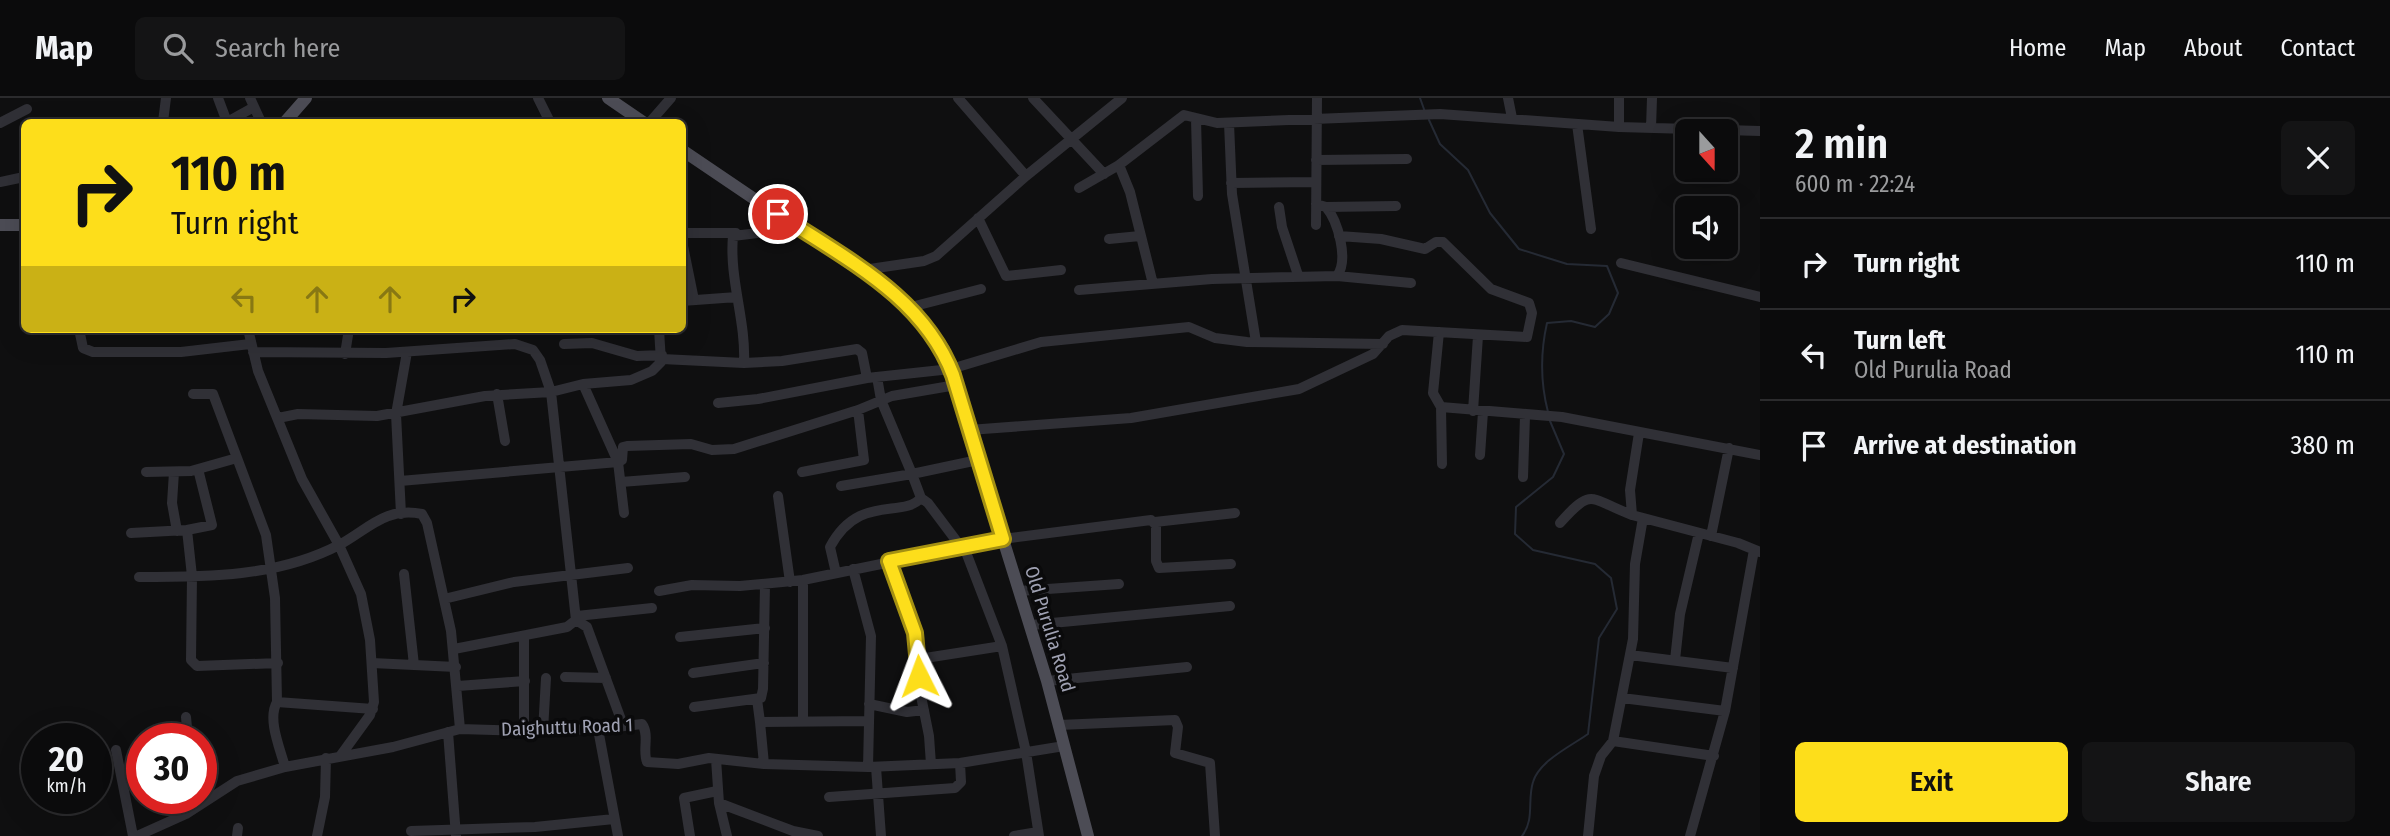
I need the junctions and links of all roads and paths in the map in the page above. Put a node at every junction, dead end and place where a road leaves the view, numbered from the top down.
1 (166, 98) edge
2 (218, 98) edge
3 (306, 98) edge
4 (538, 98) edge
5 (608, 98) edge
6 (671, 98) edge
7 (958, 98) edge
8 (1033, 98) edge
9 (1122, 98) edge
10 (1317, 98) edge
11 (1508, 98) edge
12 (1619, 98) edge
13 (1651, 98) edge
14 (252, 103) edge
15 (27, 109) dead end
16 (1512, 118) junction
17 (163, 119) edge
18 (226, 119) edge
19 (231, 119) edge
20 (260, 119) edge
21 (288, 119) edge
22 (548, 119) edge
23 (639, 119) edge
24 (653, 119) edge
25 (1196, 119) junction
26 (1317, 119) junction
27 (0, 123) edge
28 (1229, 123) junction
29 (1577, 124) junction
30 (1619, 127) junction
31 (1651, 128) junction
32 (1760, 131) edge
33 (1071, 138) junction
34 (686, 153) edge
35 (1407, 159) dead end
36 (1316, 160) junction
37 (1119, 165) junction
38 (1104, 174) junction
39 (1026, 176) junction
40 (21, 178) edge
41 (0, 182) edge
42 (1316, 182) junction
43 (1231, 183) junction
44 (1079, 188) dead end
45 (1198, 196) dead end
46 (1321, 205) junction
47 (1396, 206) dead end
48 (1279, 207) dead end
49 (978, 218) junction
50 (0, 225) edge
51 (21, 225) edge
52 (1316, 225) dead end
53 (798, 228) junction
54 (1591, 229) dead end
55 (686, 233) edge
56 (736, 233) junction
57 (1140, 236) junction
58 (1339, 236) junction
59 (1109, 239) dead end
60 (686, 261) edge
61 (1621, 263) dead end
62 (863, 270) junction
63 (1060, 270) dead end
64 (1298, 275) junction
65 (1337, 276) junction
66 (1246, 278) junction
67 (1411, 283) dead end
68 (1153, 284) junction
69 (981, 289) dead end
70 (1079, 290) dead end
71 (737, 296) junction
72 (1760, 297) edge
73 (694, 300) junction
74 (686, 301) edge
75 (911, 307) junction
76 (1438, 332) junction
77 (80, 333) edge
78 (249, 333) edge
79 (348, 333) edge
80 (660, 333) edge
81 (1478, 337) junction
82 (1256, 342) junction
83 (564, 344) dead end
84 (1383, 344) junction
85 (252, 348) junction
86 (407, 352) junction
87 (345, 354) junction
88 (662, 357) junction
89 (744, 363) junction
90 (951, 369) junction
91 (872, 377) junction
92 (578, 385) junction
93 (956, 385) junction
94 (551, 392) junction
95 (193, 394) dead end
96 (497, 394) junction
97 (881, 400) junction
98 (718, 403) dead end
99 (1441, 407) junction
100 (858, 410) junction
101 (1478, 412) junction
102 (396, 414) junction
103 (1525, 416) junction
104 (278, 418) junction
105 (969, 430) junction
106 (1639, 433) junction
107 (505, 441) dead end
108 (1729, 448) junction
109 (1480, 455) dead end
110 (1760, 455) edge
111 (237, 458) junction
112 (978, 460) junction
113 (618, 462) junction
114 (1442, 464) dead end
115 (198, 469) junction
116 (561, 469) junction
117 (146, 472) dead end
118 (174, 472) junction
119 (802, 472) dead end
120 (912, 474) junction
121 (685, 477) dead end
122 (1523, 477) dead end
123 (400, 481) junction
124 (621, 482) junction
125 (841, 486) dead end
126 (778, 496) dead end
127 (920, 498) junction
128 (625, 513) dead end
129 (1235, 513) dead end
130 (401, 514) junction
131 (1632, 515) junction
132 (1643, 518) junction
133 (1155, 522) junction
134 (1560, 523) dead end
135 (182, 531) junction
136 (131, 533) dead end
137 (1699, 533) junction
138 (1710, 536) junction
139 (1003, 539) junction
140 (340, 545) junction
141 (964, 547) junction
142 (1757, 551) edge
143 (889, 561) junction
144 (1231, 564) dead end
145 (628, 568) dead end
146 (853, 569) junction
147 (271, 570) junction
148 (836, 573) junction
149 (404, 574) dead end
150 (570, 574) junction
151 (192, 576) junction
152 (139, 577) dead end
153 (803, 580) junction
154 (790, 582) junction
155 (1119, 584) dead end
156 (765, 585) junction
157 (659, 591) dead end
158 (1019, 591) junction
159 (444, 598) junction
160 (1230, 607) dead end
161 (652, 608) dead end
162 (577, 618) junction
163 (1031, 625) junction
164 (765, 628) junction
165 (524, 636) junction
166 (680, 637) dead end
167 (1002, 646) junction
168 (454, 649) junction
169 (1630, 655) junction
170 (919, 659) junction
171 (1675, 660) junction
172 (278, 663) junction
173 (372, 663) junction
174 (764, 663) junction
175 (414, 665) junction
176 (456, 667) junction
177 (1187, 667) dead end
178 (1733, 668) junction
179 (693, 673) dead end
180 (565, 677) dead end
181 (545, 678) dead end
182 (606, 678) junction
183 (524, 681) junction
184 (1047, 681) junction
185 (458, 687) junction
186 (1622, 698) junction
187 (757, 699) junction
188 (277, 702) junction
189 (869, 704) junction
190 (694, 706) dead end
191 (373, 709) junction
192 (924, 710) junction
193 (1725, 711) junction
194 (186, 717) dead end
195 (869, 721) junction
196 (760, 722) junction
197 (803, 722) junction
198 (187, 723) edge
199 (623, 725) junction
200 (1059, 725) junction
201 (460, 729) junction
202 (598, 729) junction
203 (524, 731) junction
204 (543, 731) junction
205 (448, 732) junction
206 (1613, 741) junction
207 (1064, 746) junction
208 (116, 750) dead end
209 (1026, 752) junction
210 (341, 755) junction
211 (1714, 756) junction
212 (326, 758) junction
213 (716, 759) junction
214 (960, 763) junction
215 (764, 764) junction
216 (931, 764) junction
217 (285, 767) junction
218 (872, 767) junction
219 (217, 791) edge
220 (717, 791) junction
221 (879, 794) junction
222 (829, 797) dead end
223 (719, 803) junction
224 (186, 814) edge
225 (614, 819) junction
226 (411, 831) dead end
227 (456, 832) edge
228 (1038, 834) edge
229 (135, 836) edge
230 (317, 836) edge
231 (618, 836) edge
232 (690, 836) edge
233 (727, 836) edge
234 (818, 836) edge
235 (881, 836) edge
236 (1014, 836) edge
237 (1088, 836) edge
238 (1215, 836) edge
239 (1588, 836) edge
240 (1690, 836) edge

1 - 17 street
2 - 18 street
3 - 21 main road
4 - 22 street
5 - 23 main road
6 - 24 street
7 - 39 street
8 - 33 street
9 - 33 street
10 - 26 street
11 - 16 street
12 - 30 street
13 - 31 street
14 - 19 street
14 - 20 street
15 - 27 street
16 - 26 street
16 - 29 street
25 - 28 street
25 - 37 street
25 - 45 street
26 - 28 street
26 - 36 street
28 - 43 street
29 - 30 street
29 - 54 street
30 - 31 street
31 - 32 street
33 - 38 street
33 - 39 street
34 - 53 main road, Old Purulia Road
35 - 36 street
36 - 42 street
37 - 38 street
37 - 57 street
38 - 44 street
39 - 49 street
40 - 41 street
42 - 43 street
42 - 46 street
43 - 66 street
46 - 47 street
46 - 52 street
46 - 58 street
48 - 64 street
49 - 62 street
49 - 63 street
50 - 51 main road
53 - 56 street
53 - 62 main road, Old Purulia Road
55 - 56 street
56 - 71 street
57 - 59 street
57 - 68 street
58 - 65 street
58 - 81 street
60 - 73 street
61 - 72 street
62 - 75 main road, Old Purulia Road
64 - 65 street
64 - 66 street
65 - 67 street
66 - 68 street
66 - 82 street
68 - 70 street
69 - 75 street
71 - 73 street
71 - 89 street
73 - 74 street
75 - 90 main road, Old Purulia Road
76 - 81 street
76 - 84 street
76 - 99 street
77 - 85 street
78 - 85 street
79 - 87 street
80 - 88 street
81 - 101 street
82 - 84 street
82 - 90 street
83 - 88 street
84 - 105 street
85 - 87 street
85 - 104 street
86 - 87 street
86 - 94 street
86 - 102 street
88 - 89 street
88 - 92 street
89 - 91 street
90 - 91 street
90 - 93 main road, Old Purulia Road
91 - 97 street
91 - 98 street
92 - 94 street
92 - 113 street
93 - 97 street
93 - 105 main road, Old Purulia Road
94 - 96 street
94 - 116 street
95 - 111 street
96 - 102 street
96 - 107 street
97 - 100 street
97 - 120 street
99 - 101 street
99 - 114 street
100 - 113 street
100 - 119 street
101 - 103 street
101 - 109 street
102 - 104 street
102 - 123 street
103 - 106 street
103 - 122 street
104 - 140 street
105 - 112 main road, Old Purulia Road
106 - 108 street
106 - 131 street
108 - 110 street
108 - 138 street
111 - 115 street
111 - 147 street
112 - 120 street
112 - 139 main road, Old Purulia Road
113 - 116 street
113 - 124 street
115 - 118 street
115 - 135 street
116 - 123 street
116 - 150 street
117 - 118 street
118 - 135 street
120 - 125 street
120 - 127 street
121 - 124 street
123 - 130 street
124 - 128 street
126 - 154 street
127 - 141 street
127 - 148 street
129 - 133 street
130 - 140 street
130 - 159 street
131 - 132 street
131 - 134 street
132 - 137 street
132 - 169 street
133 - 139 street
133 - 144 street
135 - 136 street
135 - 151 street
137 - 138 street
137 - 171 street
138 - 142 street
139 - 141 street
139 - 158 main road, Old Purulia Road
140 - 147 street
140 - 173 street
141 - 143 street
141 - 167 street
142 - 178 street
143 - 146 street
143 - 170 street
145 - 150 street
146 - 148 street
146 - 189 street
147 - 151 street
147 - 172 street
148 - 153 street
149 - 175 street
150 - 159 street
150 - 162 street
151 - 152 street
151 - 172 street
153 - 154 street
153 - 197 street
154 - 156 street
155 - 158 street
156 - 157 street
156 - 164 street
158 - 163 main road, Old Purulia Road
159 - 168 street
160 - 163 street
161 - 162 street
162 - 165 street
162 - 182 street
163 - 184 main road, Old Purulia Road
164 - 166 street
164 - 174 street
165 - 168 street
165 - 183 street
167 - 170 street
167 - 209 street
168 - 176 street
169 - 171 street
169 - 186 street
170 - 192 street
171 - 178 street
172 - 188 street
173 - 175 street
173 - 191 street
174 - 179 street
174 - 187 street
175 - 176 street
176 - 185 street
177 - 184 street
178 - 193 street
180 - 182 street
181 - 204 street
182 - 199 street
183 - 185 street
183 - 203 street
184 - 200 main road, Old Purulia Road
185 - 201 street
186 - 193 street
186 - 206 street
187 - 190 street
187 - 196 street
188 - 191 street
188 - 217 street
189 - 192 street
189 - 195 street
191 - 210 street
192 - 216 street
193 - 211 street
194 - 198 street
195 - 197 street
195 - 218 street
196 - 197 street
196 - 215 street
199 - 202 street, Daighuttu Road 1
199 - 213 street, Daighuttu Road 1
200 - 207 main road, Old Purulia Road
200 - 238 street
201 - 203 street, Daighuttu Road 1
201 - 205 street, Daighuttu Road 1
202 - 204 street, Daighuttu Road 1
202 - 225 street
203 - 204 street, Daighuttu Road 1
205 - 210 street, Daighuttu Road 1
205 - 227 street
206 - 211 street
206 - 239 street
207 - 209 street, Daighuttu Road 1
207 - 237 main road, Old Purulia Road
208 - 229 street
209 - 214 street, Daighuttu Road 1
209 - 228 street
210 - 212 street, Daighuttu Road 1
211 - 240 street
212 - 217 street, Daighuttu Road 1
212 - 230 street
213 - 215 street, Daighuttu Road 1
213 - 220 street
214 - 216 street, Daighuttu Road 1
214 - 221 street
215 - 218 street, Daighuttu Road 1
216 - 218 street, Daighuttu Road 1
217 - 219 street, Daighuttu Road 1
218 - 221 street
220 - 223 street
220 - 232 street
221 - 222 street
221 - 235 street
223 - 233 street
223 - 234 street
224 - 229 street, Daighuttu Road 1
225 - 227 street
225 - 231 street
226 - 227 street
228 - 236 street

